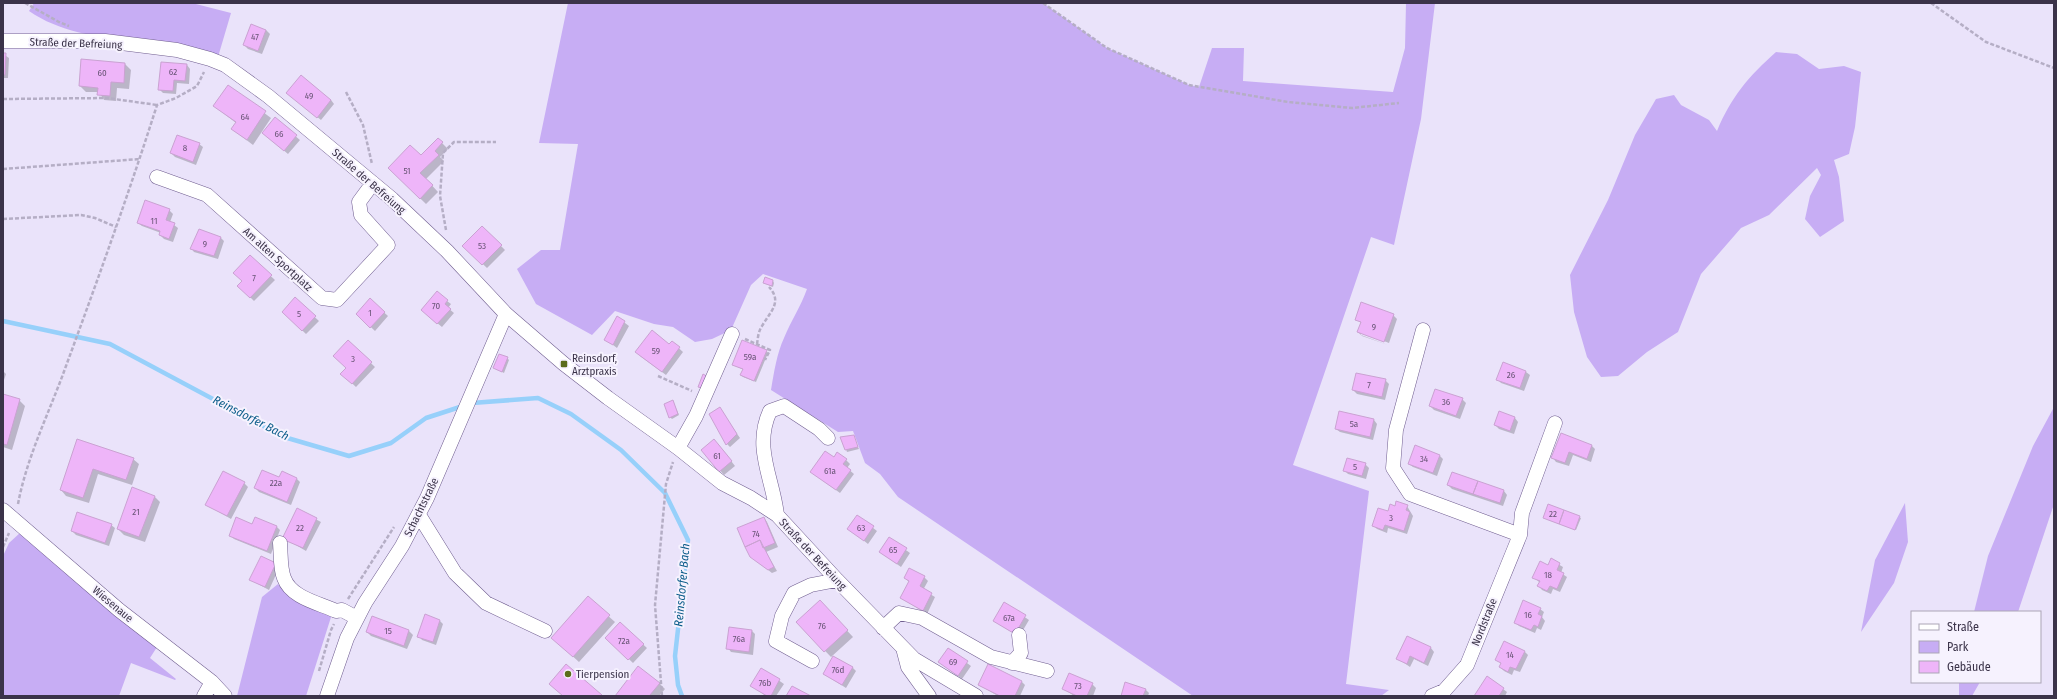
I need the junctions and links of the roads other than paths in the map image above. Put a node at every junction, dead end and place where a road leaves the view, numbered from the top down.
1 (3, 41) edge
2 (157, 177) dead end
3 (373, 183) junction
4 (506, 314) junction
5 (1423, 330) dead end
6 (732, 334) dead end
7 (1555, 423) dead end
8 (828, 438) dead end
9 (678, 448) junction
10 (3, 510) edge
11 (419, 514) junction
12 (777, 515) junction
13 (1520, 535) junction
14 (280, 543) dead end
15 (837, 580) junction
16 (357, 618) junction
17 (883, 628) junction
18 (545, 631) dead end
19 (1020, 636) dead end
20 (903, 647) junction
21 (812, 661) dead end
22 (1012, 662) junction
23 (1047, 671) dead end
24 (212, 682) junction
25 (204, 696) edge
26 (225, 696) edge
27 (327, 696) edge
28 (929, 696) edge
29 (976, 696) edge
30 (1432, 696) edge

1 - 3 street, Straße der Befreiung
2 - 3 street, Am alten Sportplatz
3 - 4 street, Straße der Befreiung
4 - 9 street, Straße der Befreiung
4 - 11 street, Schachtstraße
5 - 13 street
6 - 9 street
7 - 13 street, Nordstraße
8 - 12 street
9 - 12 street, Straße der Befreiung
10 - 24 street, Wiesenaue
11 - 16 street, Schachtstraße
11 - 18 street
12 - 15 street, Straße der Befreiung
13 - 30 street, Nordstraße
14 - 16 street
15 - 17 street, Straße der Befreiung
15 - 21 street
16 - 27 street, Schachtstraße
17 - 20 street, Straße der Befreiung
17 - 22 street
19 - 22 street
20 - 28 street
20 - 29 street, Straße der Befreiung
22 - 23 street
24 - 25 street
24 - 26 street, Wiesenaue

